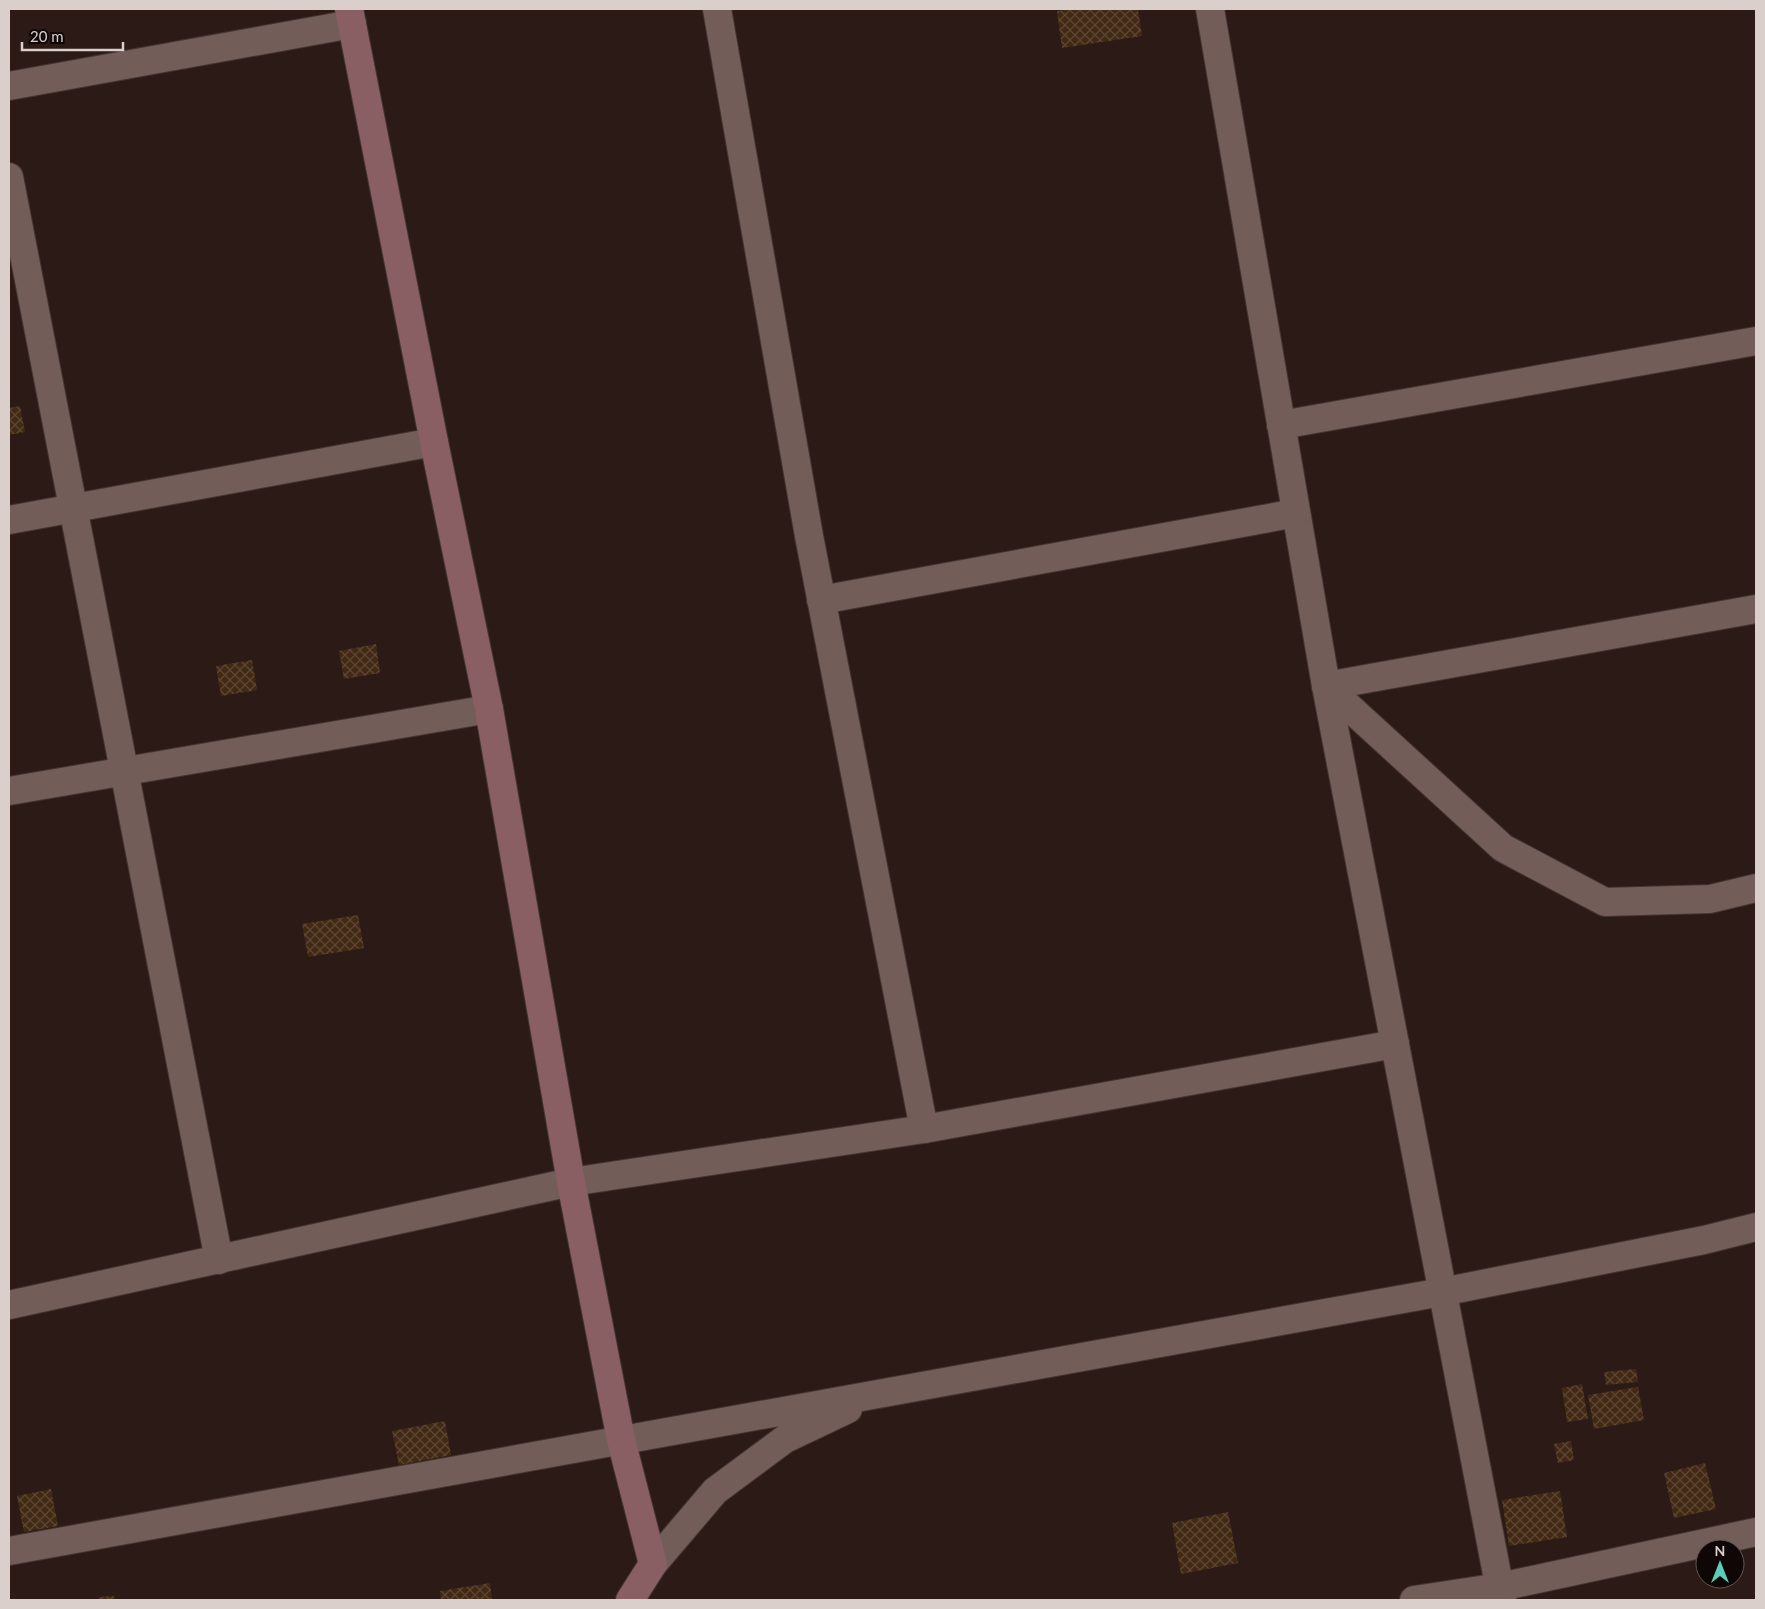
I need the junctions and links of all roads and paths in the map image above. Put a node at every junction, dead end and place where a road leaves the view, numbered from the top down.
1 (717, 9) edge
2 (1210, 9) edge
3 (351, 17) edge
4 (9, 86) edge
5 (9, 176) edge
6 (1756, 341) edge
7 (1281, 425) junction
8 (434, 442) junction
9 (73, 508) junction
10 (1296, 513) junction
11 (9, 520) edge
12 (821, 600) junction
13 (1756, 610) edge
14 (1326, 686) junction
15 (489, 709) junction
16 (124, 772) junction
17 (9, 791) edge
18 (1756, 888) edge
19 (1394, 1044) junction
20 (924, 1129) junction
21 (571, 1182) junction
22 (1756, 1227) edge
23 (220, 1260) junction
24 (1442, 1292) junction
25 (9, 1306) edge
26 (882, 1393) junction
27 (621, 1440) junction
28 (1756, 1532) edge
29 (9, 1551) edge
30 (653, 1564) junction
31 (1501, 1593) edge
32 (630, 1600) edge
33 (1414, 1600) edge

1 - 12 street
2 - 7 street
3 - 4 street
3 - 8 street
5 - 9 street
6 - 7 street
7 - 10 street
8 - 9 street
8 - 15 street
9 - 11 street
9 - 16 street
10 - 12 street
10 - 14 street
12 - 20 street
13 - 14 street
14 - 18 street
14 - 19 street
15 - 16 street
15 - 21 street
16 - 17 street
16 - 23 street
19 - 20 street
19 - 24 street
20 - 21 street
21 - 23 street
21 - 27 street
22 - 24 street
23 - 25 street
24 - 26 street
24 - 31 street
26 - 27 street
26 - 30 street
27 - 29 street
27 - 30 street
28 - 31 street
30 - 32 street
31 - 33 street

